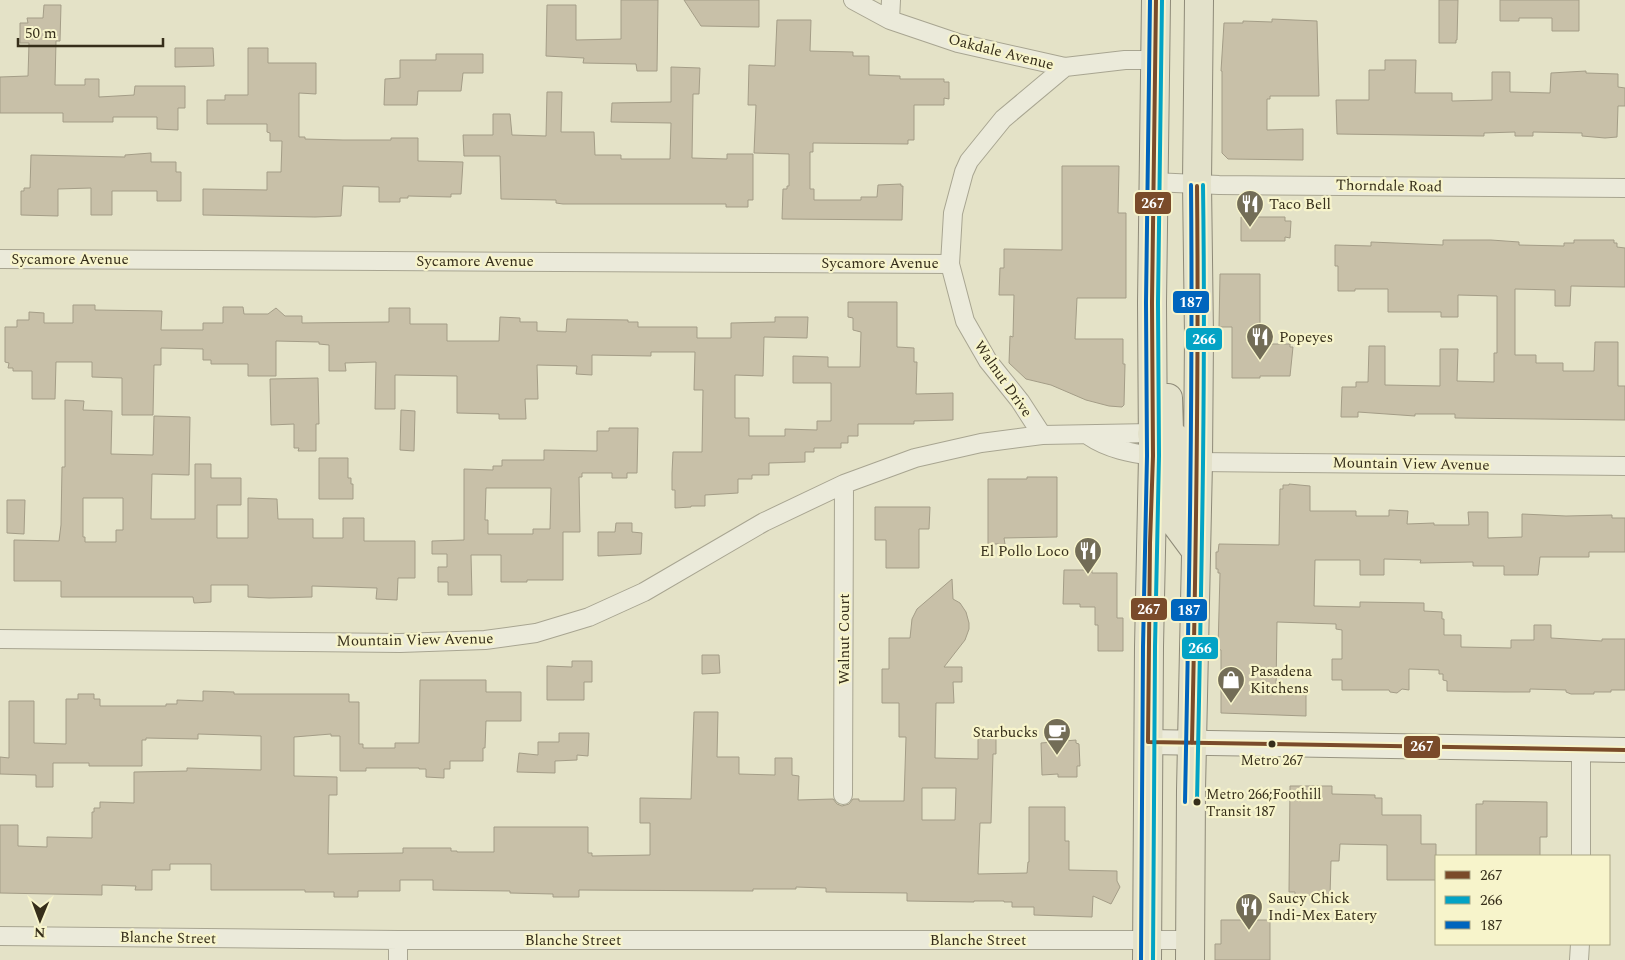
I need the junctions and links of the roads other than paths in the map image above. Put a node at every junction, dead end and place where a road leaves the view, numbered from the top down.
1 (853, 0) edge
2 (891, 0) edge
3 (1156, 0) edge
4 (1199, 0) edge
5 (890, 20) junction
6 (1156, 60) junction
7 (1065, 67) junction
8 (1154, 182) junction
9 (1197, 183) junction
10 (1625, 188) edge
11 (1153, 236) junction
12 (0, 259) edge
13 (950, 264) junction
14 (1042, 435) junction
15 (1152, 444) junction
16 (1198, 462) junction
17 (1625, 466) edge
18 (844, 484) junction
19 (1196, 551) junction
20 (0, 639) edge
21 (1148, 742) junction
22 (1192, 743) junction
23 (1581, 750) junction
24 (1625, 750) edge
25 (843, 795) dead end
26 (1581, 855) edge
27 (0, 936) edge
28 (398, 940) junction
29 (1580, 945) edge
30 (1147, 950) edge
31 (1190, 950) edge
32 (398, 960) edge
33 (1579, 960) edge

1 - 5 street, Oakdale Avenue
2 - 5 street
3 - 6 main road
4 - 9 main road
5 - 7 street, Oakdale Avenue
6 - 7 street, Oakdale Avenue
6 - 8 main road
7 - 13 street, Walnut Drive
8 - 9 street, Thorndale Road
8 - 11 main road
9 - 10 street, Thorndale Road
9 - 16 main road
11 - 15 main road
11 - 16 main road
12 - 13 street, Sycamore Avenue
13 - 14 street, Walnut Drive
14 - 15 street, Mountain View Avenue
14 - 18 street, Mountain View Avenue
15 - 19 main road
15 - 21 main road
16 - 17 street, Mountain View Avenue
16 - 19 main road
18 - 20 street, Mountain View Avenue
18 - 25 street, Walnut Court
19 - 22 main road
21 - 22 main road
21 - 30 main road
22 - 23 main road
22 - 31 main road
23 - 24 main road
23 - 26 street
27 - 28 street, Blanche Street
28 - 30 street, Blanche Street
28 - 32 street
29 - 33 street
30 - 31 street, Blanche Street

